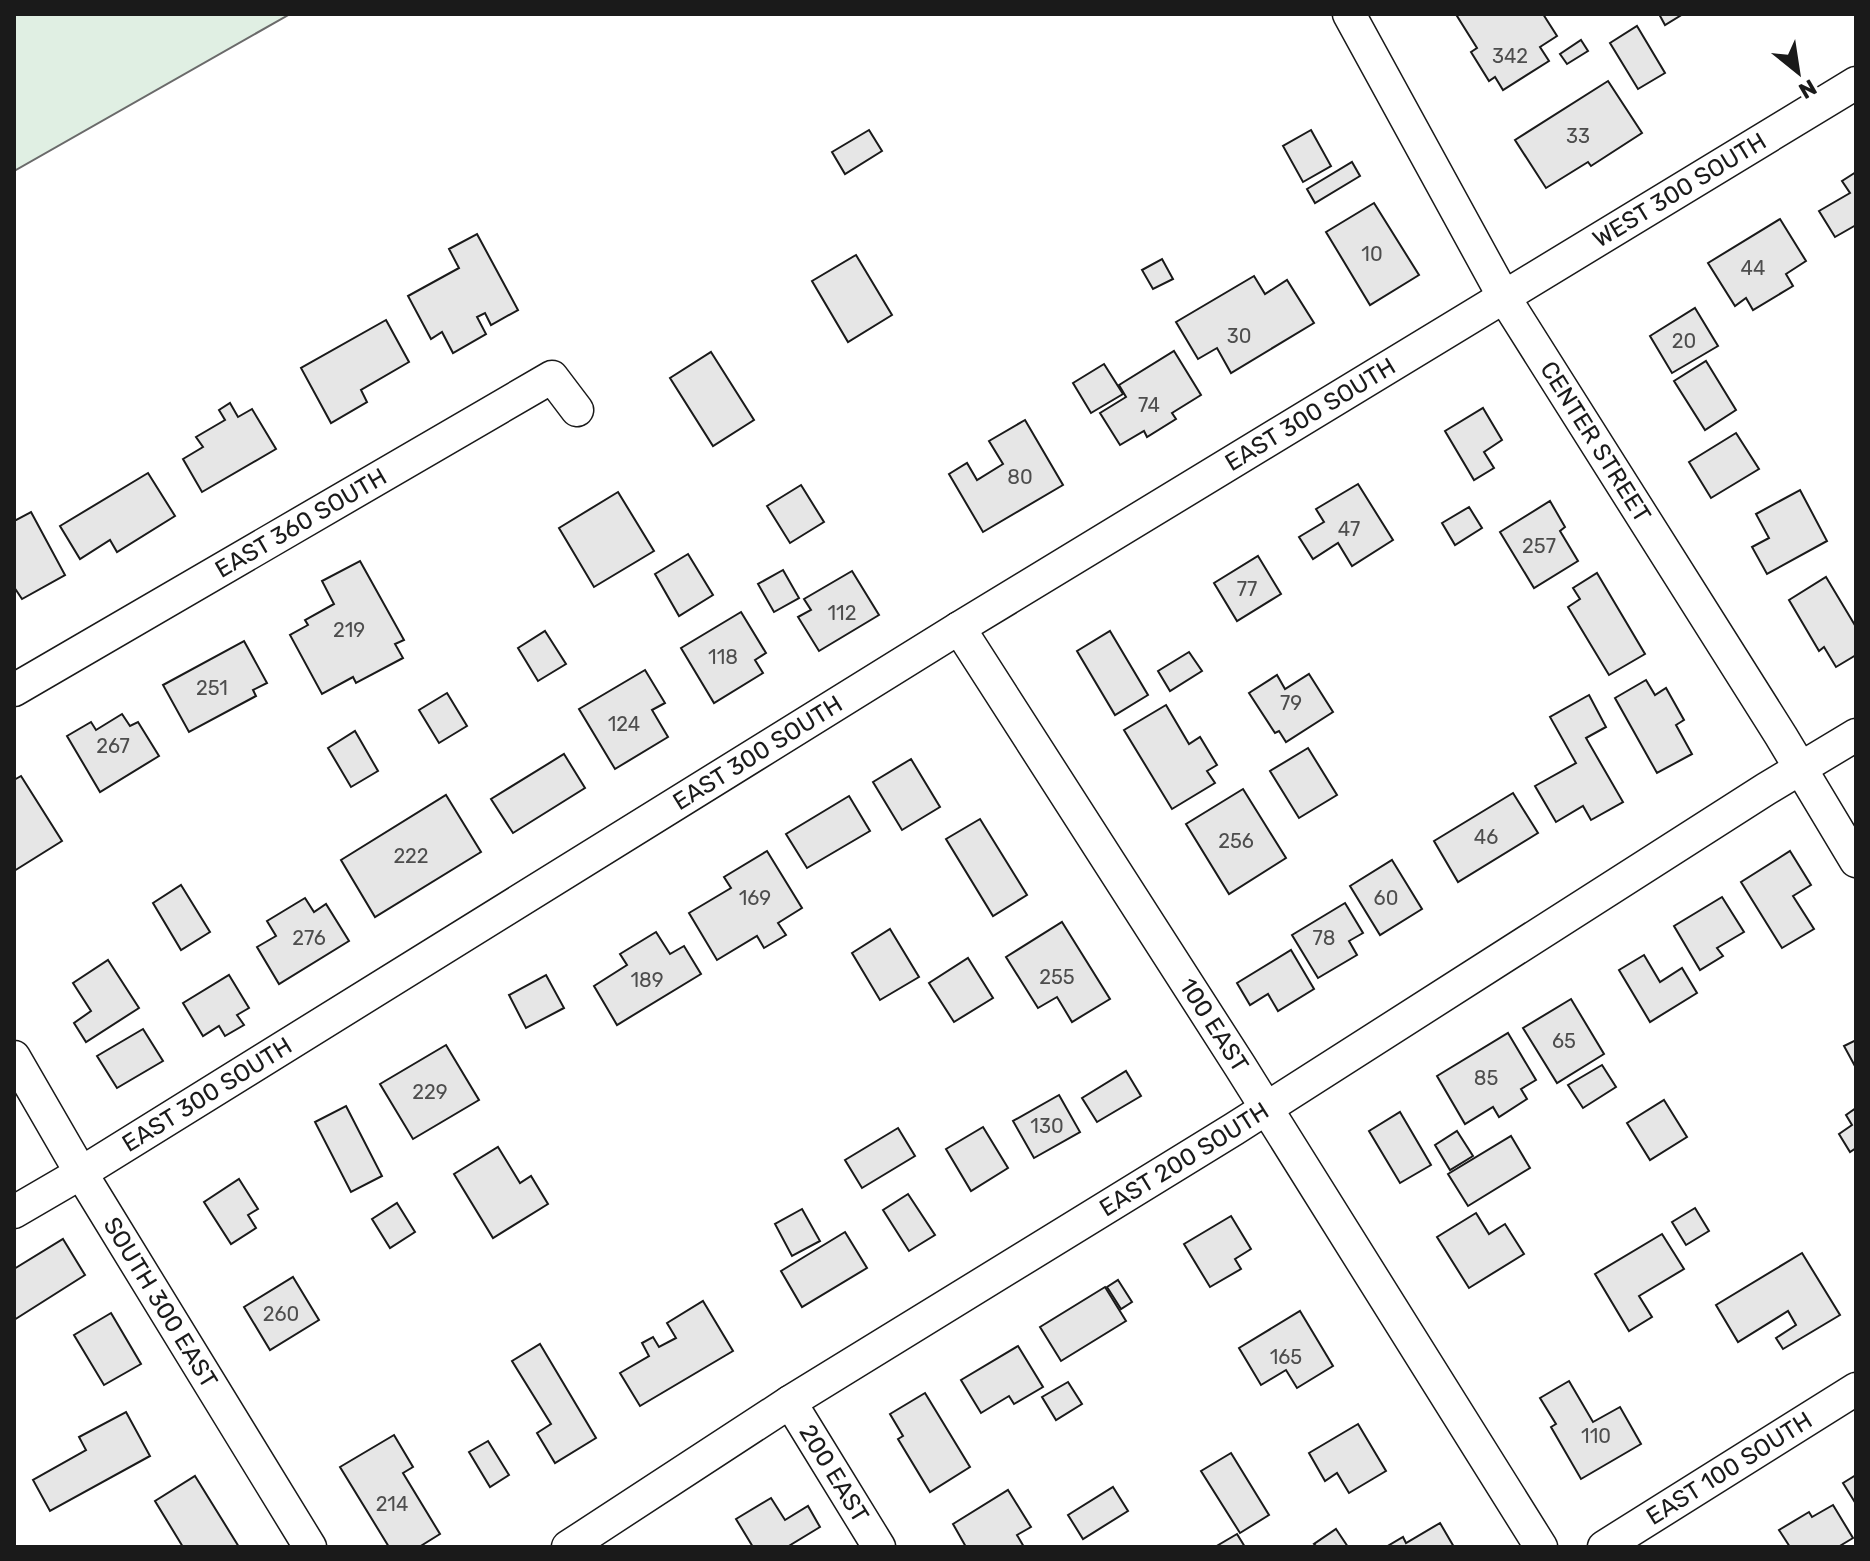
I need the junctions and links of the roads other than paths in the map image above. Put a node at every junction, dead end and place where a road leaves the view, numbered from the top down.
1 (1349, 14) edge
2 (1856, 83) edge
3 (1504, 297) junction
4 (577, 410) dead end
5 (959, 628) junction
6 (14, 690) edge
7 (1856, 735) edge
8 (1800, 769) junction
9 (1856, 861) edge
10 (14, 1057) edge
11 (1266, 1108) junction
12 (81, 1173) junction
13 (14, 1212) edge
14 (1856, 1389) edge
15 (790, 1402) junction
16 (310, 1547) edge
17 (568, 1547) edge
18 (879, 1547) edge
19 (1541, 1547) edge
20 (1604, 1547) edge

1 - 3 street, CENTER STREET
2 - 3 street, WEST 300 SOUTH
3 - 5 street, EAST 300 SOUTH
3 - 8 street, CENTER STREET
4 - 6 street, EAST 360 SOUTH
5 - 11 street, 100 EAST
5 - 12 street, EAST 300 SOUTH
7 - 8 street, EAST 200 SOUTH
8 - 9 street, CENTER STREET
8 - 11 street, EAST 200 SOUTH
10 - 12 street, SOUTH 300 EAST
11 - 15 street, EAST 200 SOUTH
11 - 19 street, 100 EAST
12 - 13 street, EAST 300 SOUTH
12 - 16 street, SOUTH 300 EAST
14 - 20 street, EAST 100 SOUTH
15 - 17 street, EAST 200 SOUTH
15 - 18 street, 200 EAST

